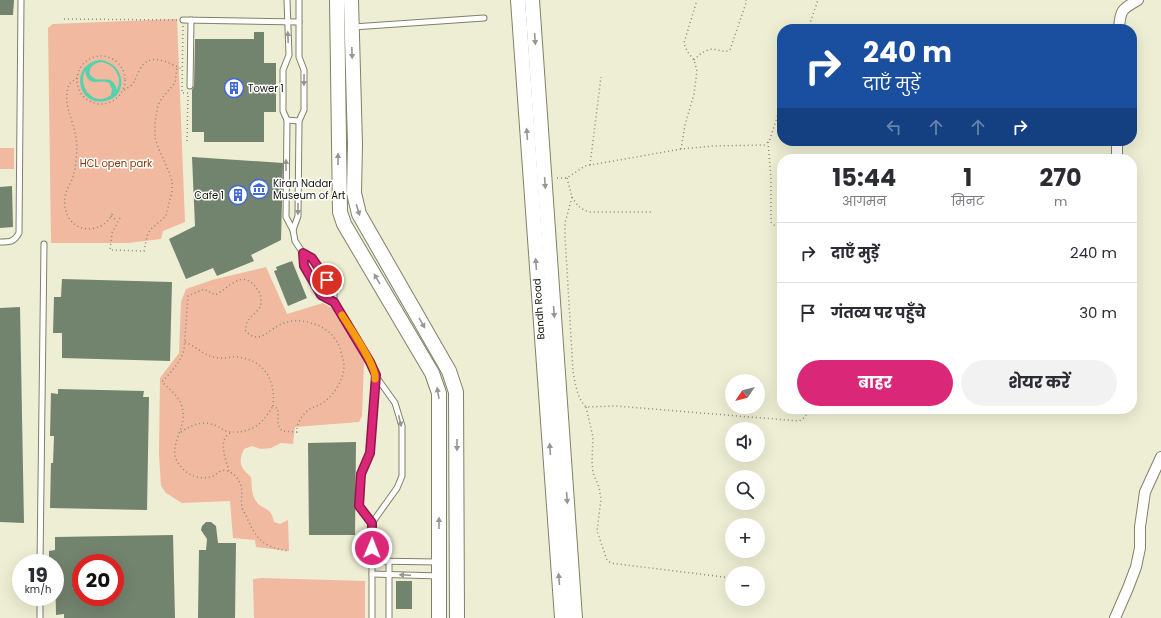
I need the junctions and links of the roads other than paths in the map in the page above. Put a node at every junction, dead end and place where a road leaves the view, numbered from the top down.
1 (22, 0) edge
2 (287, 0) edge
3 (299, 0) edge
4 (337, 0) edge
5 (351, 0) edge
6 (518, 0) edge
7 (532, 0) edge
8 (1138, 0) edge
9 (484, 18) dead end
10 (183, 20) road end
11 (191, 20) junction
12 (287, 22) junction
13 (299, 22) junction
14 (1119, 24) edge
15 (352, 28) junction
16 (190, 86) dead end
17 (287, 120) junction
18 (299, 121) junction
19 (293, 230) junction
20 (0, 242) edge
21 (44, 244) dead end
22 (303, 253) junction
23 (334, 302) junction
24 (376, 375) junction
25 (1161, 457) edge
26 (1159, 468) edge
27 (372, 523) junction
28 (439, 547) junction
29 (457, 547) junction
30 (40, 554) edge
31 (372, 561) junction
32 (389, 562) junction
33 (438, 562) junction
34 (372, 574) junction
35 (390, 574) junction
36 (439, 576) junction
37 (40, 606) edge
38 (40, 618) edge
39 (372, 618) edge
40 (388, 618) edge
41 (439, 618) edge
42 (457, 618) edge
43 (562, 618) edge
44 (575, 618) edge
45 (1115, 618) edge

1 - 20 lane
2 - 12 lane
3 - 13 lane
28 -> 4 street
5 - 15 street
43 -> 6 street, Bandh Road
7 -> 44 street, Bandh Road
8 - 14 street
9 - 15 lane
10 - 11 lane
11 - 12 lane
11 - 16 lane
12 - 13 lane
17 -> 12 lane
13 -> 18 lane
15 -> 29 street
17 - 18 lane
19 -> 17 lane
18 -> 19 lane
19 - 22 lane
21 - 30 lane
22 - 23 lane
22 - 23 lane
23 - 24 lane
24 - 27 lane
24 -> 27 lane
25 - 26 street
26 - 45 street
27 - 31 lane
28 - 29 street
28 - 33 street
29 - 42 street
31 - 32 lane
31 - 34 lane
32 - 33 lane
32 - 35 lane
33 - 36 street
34 - 35 lane
34 - 39 lane
36 -> 35 lane
35 - 40 lane
36 - 41 street
37 - 38 lane

